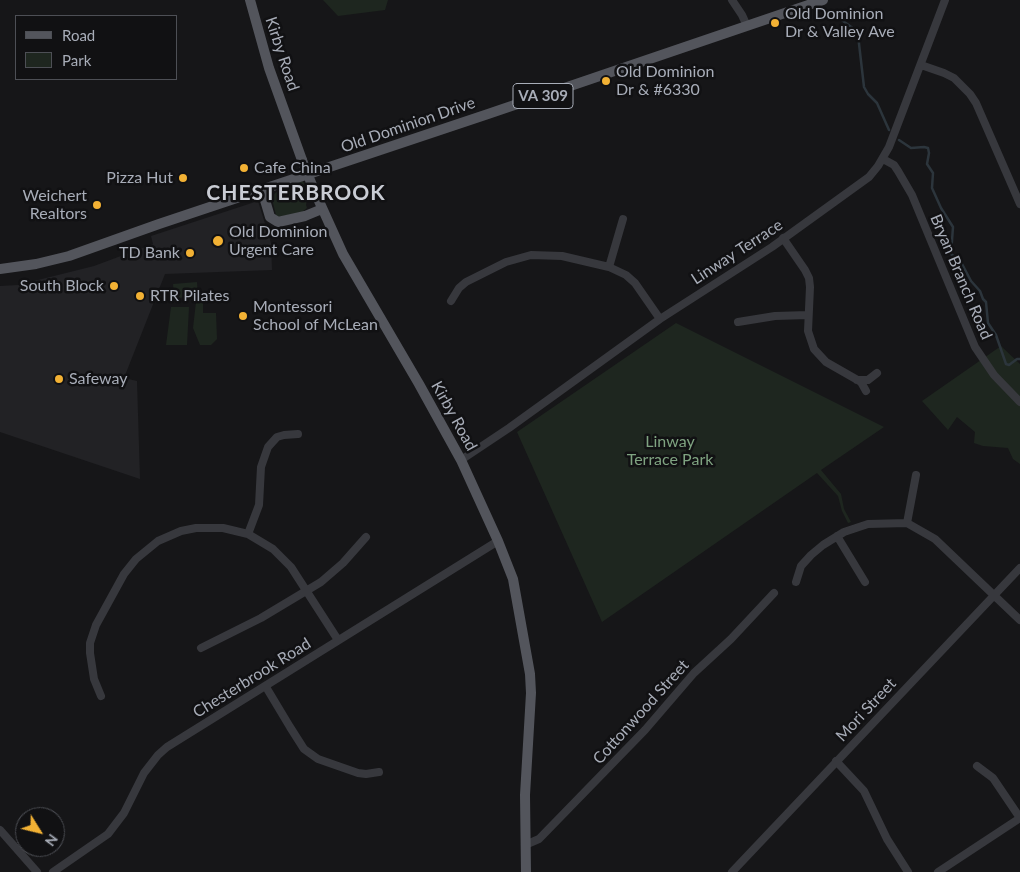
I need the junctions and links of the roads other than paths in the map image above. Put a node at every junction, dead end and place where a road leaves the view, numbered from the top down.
1 (250, 0) edge
2 (732, 0) edge
3 (823, 0) edge
4 (945, 0) edge
5 (747, 26) junction
6 (921, 65) junction
7 (883, 159) junction
8 (1020, 180) edge
9 (1011, 184) junction
10 (262, 190) junction
11 (1020, 204) edge
12 (322, 210) junction
13 (623, 219) dead end
14 (783, 238) junction
15 (609, 266) junction
16 (0, 269) edge
17 (451, 301) dead end
18 (808, 315) junction
19 (660, 319) junction
20 (738, 322) dead end
21 (877, 374) dead end
22 (857, 380) junction
23 (866, 391) dead end
24 (1020, 402) edge
25 (298, 434) dead end
26 (461, 460) junction
27 (916, 475) dead end
28 (907, 522) junction
29 (248, 534) junction
30 (837, 536) junction
31 (366, 537) dead end
32 (498, 541) junction
33 (1020, 568) edge
34 (796, 582) dead end
35 (865, 582) dead end
36 (307, 591) junction
37 (774, 593) dead end
38 (994, 595) junction
39 (1020, 620) edge
40 (338, 640) junction
41 (201, 648) dead end
42 (266, 686) junction
43 (101, 696) dead end
44 (836, 761) junction
45 (977, 766) dead end
46 (379, 772) dead end
47 (1020, 818) edge
48 (0, 830) edge
49 (525, 845) junction
50 (37, 872) edge
51 (52, 872) edge
52 (526, 872) edge
53 (732, 872) edge
54 (908, 872) edge
55 (938, 872) edge

1 - 12 main road, Kirby Road, bridge
2 - 5 street
3 - 5 main road, Old Dominion Drive / VA 309
4 - 6 street, Linway Terrace
5 - 10 main road, Old Dominion Drive / VA 309
6 - 7 street, Linway Terrace
6 - 9 street
7 - 14 street, Linway Terrace
7 - 24 street, Bryan Branch Road
8 - 9 street
9 - 11 street
10 - 12 main road
10 - 16 main road, Old Dominion Drive / VA 309
12 - 26 main road, Kirby Road
13 - 15 street
14 - 18 street
14 - 19 street, Linway Terrace
15 - 17 street
15 - 19 street
18 - 20 street
18 - 22 street
19 - 26 street, Linway Terrace
21 - 22 street
22 - 23 street
25 - 29 street
26 - 32 main road, Kirby Road
27 - 28 street
28 - 30 street
28 - 38 street
29 - 36 street
29 - 43 street
30 - 34 street
30 - 35 street
31 - 36 street
32 - 40 street, Chesterbrook Road
32 - 49 main road, Kirby Road
33 - 38 street, Mori Street
36 - 40 street
36 - 41 street
37 - 49 street, Cottonwood Street
38 - 39 street
38 - 44 street, Mori Street
40 - 42 street, Chesterbrook Road
42 - 46 street
42 - 51 street, Chesterbrook Road
44 - 53 street, Mori Street
44 - 54 street
45 - 47 street
47 - 55 street
48 - 50 street
49 - 52 main road, Kirby Road

